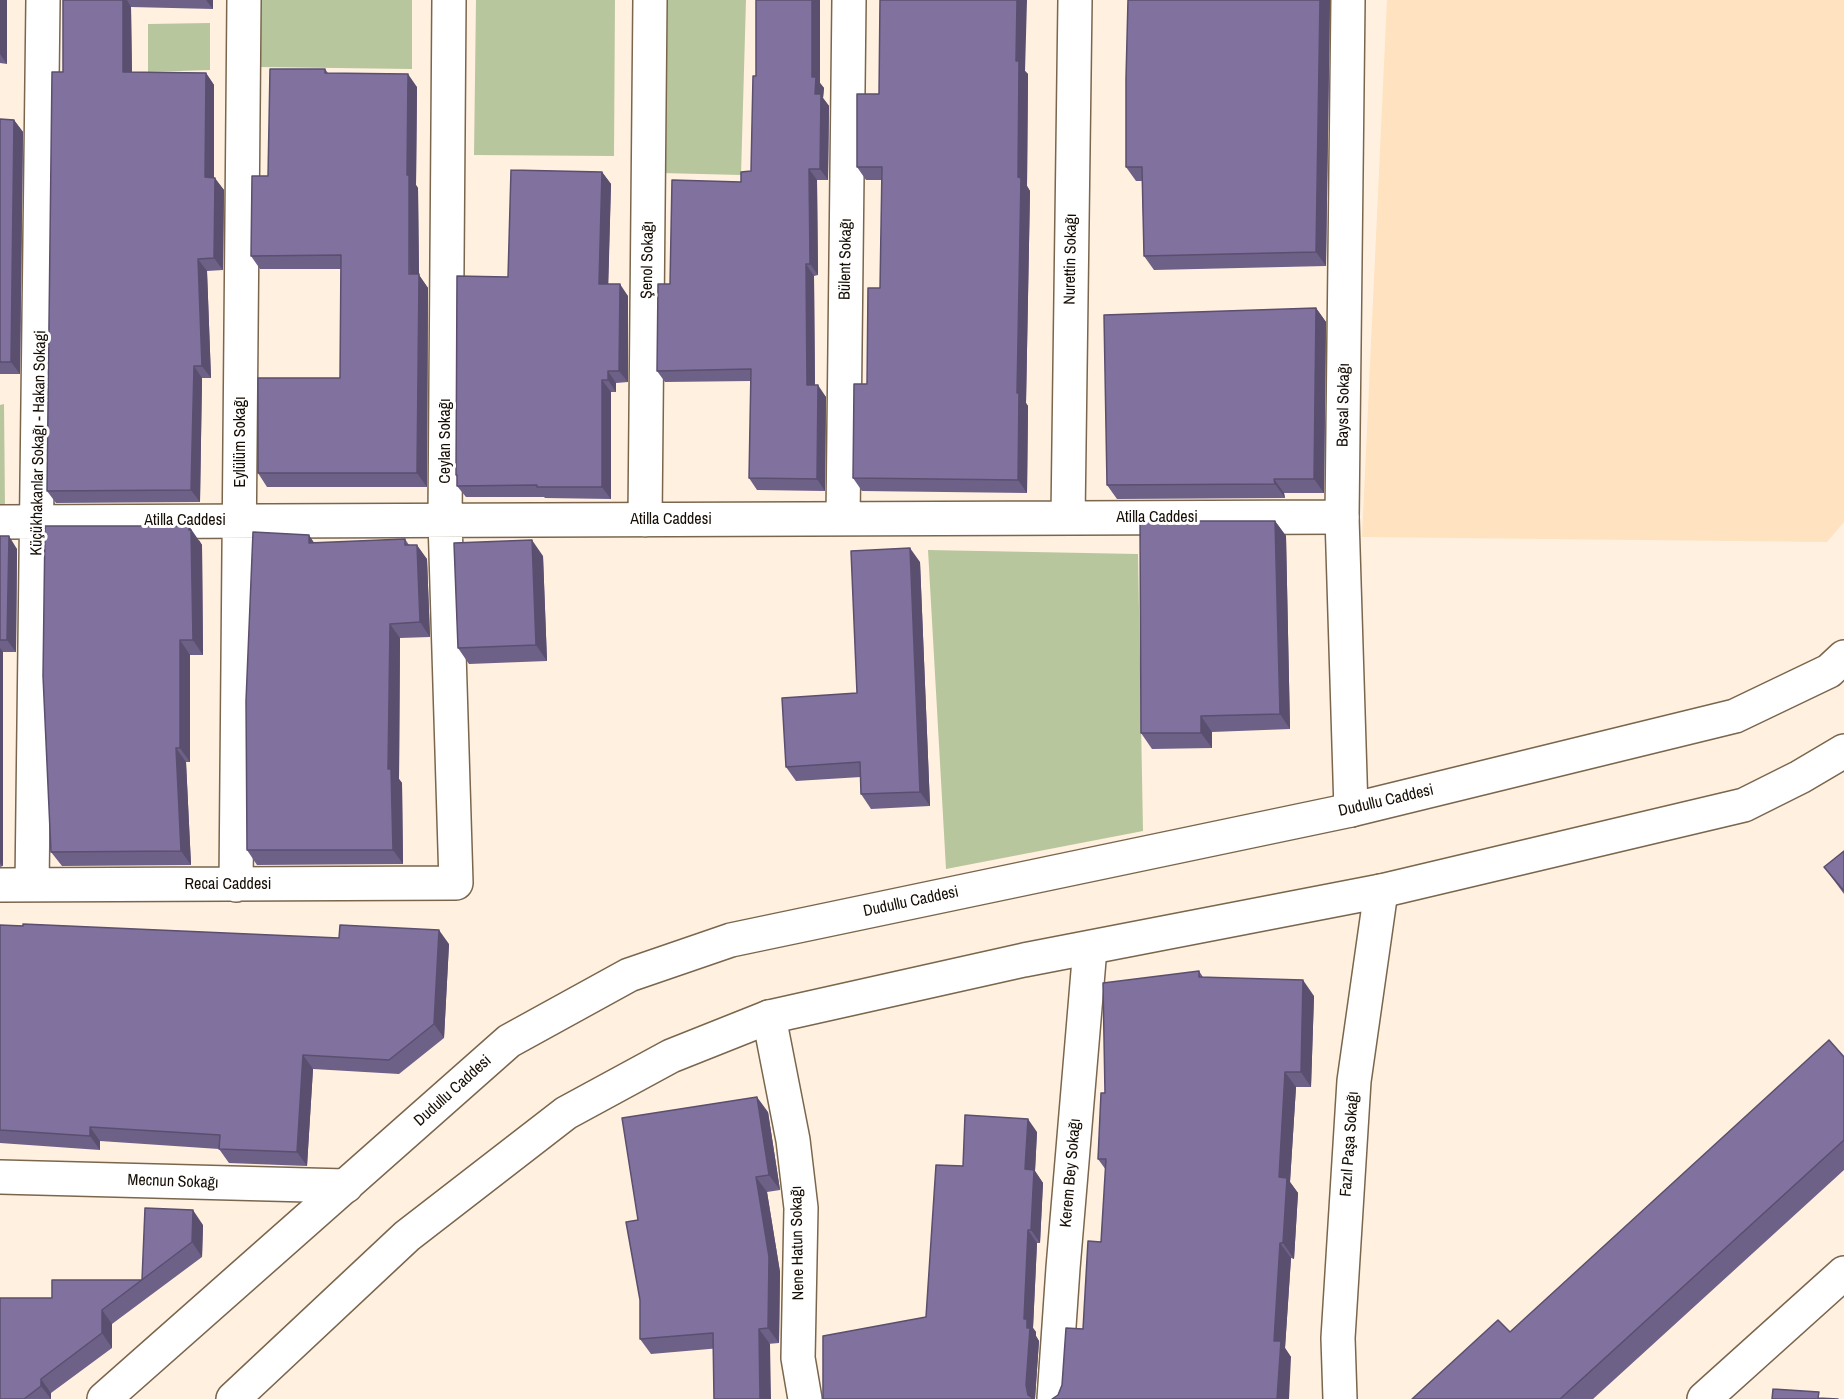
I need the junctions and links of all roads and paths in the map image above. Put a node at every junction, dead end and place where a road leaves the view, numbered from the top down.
1 (43, 0) edge
2 (244, 0) edge
3 (449, 0) edge
4 (650, 0) edge
5 (849, 0) edge
6 (1075, 0) edge
7 (1348, 0) edge
8 (1342, 517) junction
9 (1068, 518) junction
10 (843, 519) junction
11 (445, 520) junction
12 (645, 520) junction
13 (240, 521) junction
14 (0, 522) edge
15 (38, 522) junction
16 (1844, 657) edge
17 (1844, 751) edge
18 (1352, 810) junction
19 (456, 883) joint
20 (0, 885) edge
21 (32, 885) junction
22 (236, 885) junction
23 (1381, 891) junction
24 (1090, 948) junction
25 (769, 1017) junction
26 (0, 1177) edge
27 (346, 1186) junction
28 (1844, 1273) edge
29 (105, 1399) edge
30 (233, 1399) edge
31 (805, 1399) edge
32 (1054, 1399) edge
33 (1340, 1399) edge
34 (1704, 1399) edge

1 - 15 street, Küçükhakanlar Sokağı - Hakan Sokagi
2 - 13 street, Eylülüm Sokağı
3 - 11 street, Ceylan Sokağı
4 - 12 street, Şenol Sokağı
5 - 10 street, Bülent Sokağı
6 - 9 street, Nurettin Sokağı
7 - 8 street, Baysal Sokağı
8 - 9 street, Atilla Caddesi
8 - 18 street, Baysal Sokağı
9 - 10 street, Atilla Caddesi
10 - 12 street, Atilla Caddesi
11 - 12 street, Atilla Caddesi
11 - 13 street, Atilla Caddesi
11 - 19 street, Ceylan Sokağı
13 - 15 street, Atilla Caddesi
13 - 22 street, Eylülüm Sokağı
14 - 15 street, Atilla Caddesi
15 - 21 street, Küçükhakanlar Sokağı - Hakan Sokagi
16 - 18 street, Dudullu Caddesi
17 - 23 street
18 - 27 street, Dudullu Caddesi
19 - 22 street, Recai Caddesi
20 - 21 street, Recai Caddesi
21 - 22 street, Recai Caddesi
23 - 24 street
23 - 33 street, Fazıl Paşa Sokağı
24 - 25 street
24 - 32 street, Kerem Bey Sokağı
25 - 30 street
25 - 31 street, Nene Hatun Sokağı
26 - 27 street, Mecnun Sokağı
27 - 29 street, Dudullu Caddesi
28 - 34 street

